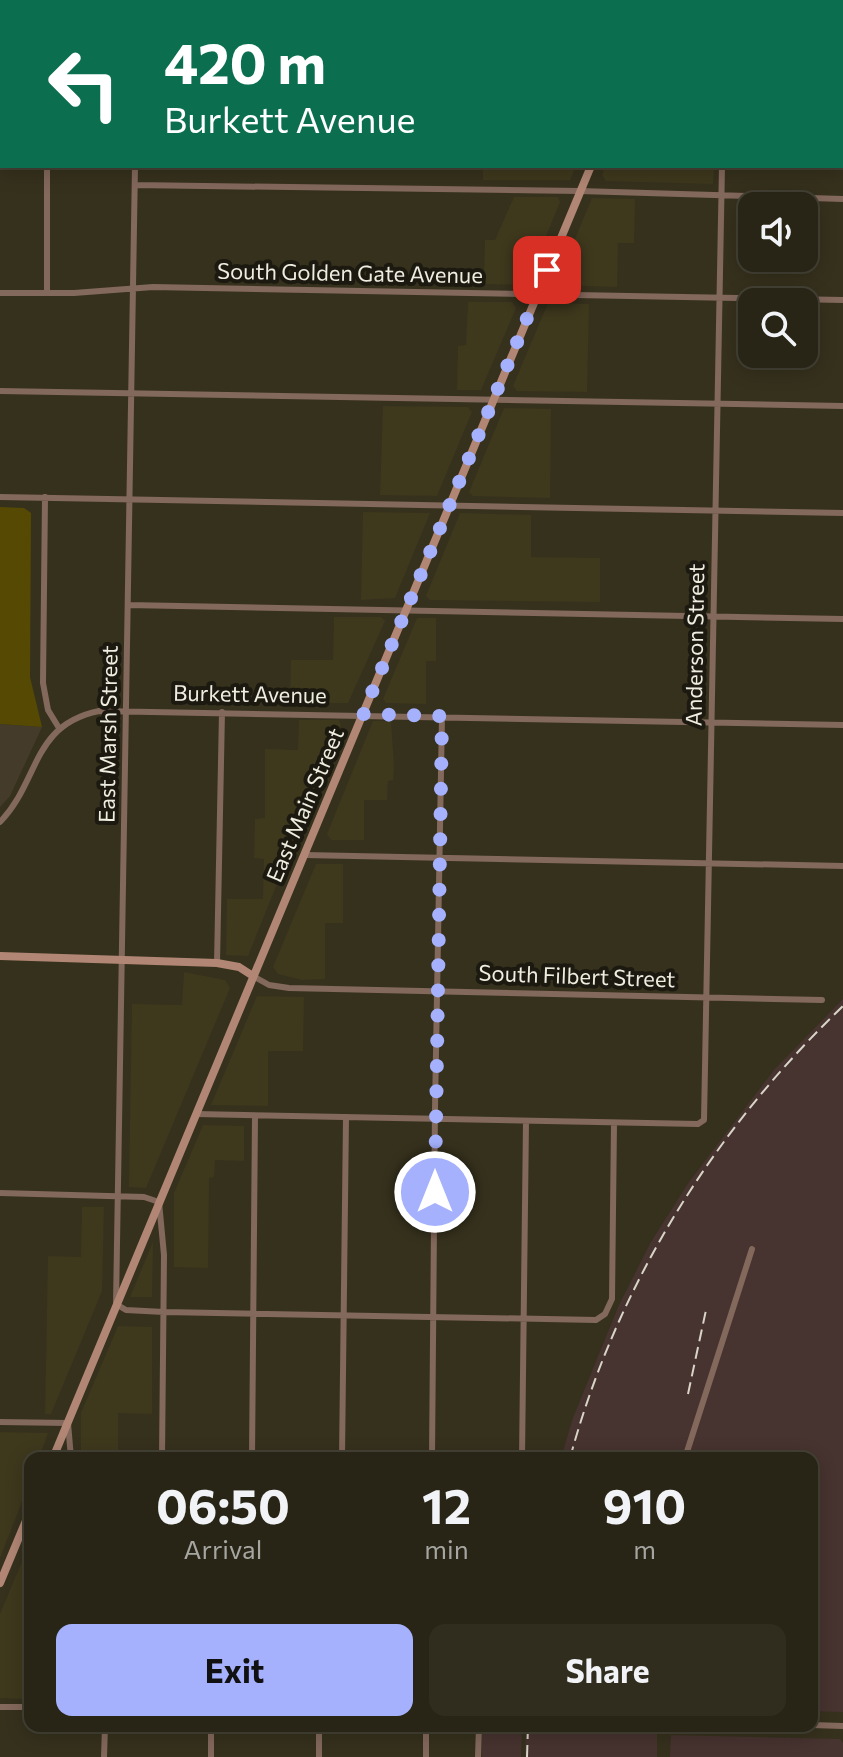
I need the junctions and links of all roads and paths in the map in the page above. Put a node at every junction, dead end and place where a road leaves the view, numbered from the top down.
1 (47, 168) edge
2 (135, 168) edge
3 (590, 168) edge
4 (722, 168) edge
5 (135, 185) junction
6 (580, 191) junction
7 (722, 196) junction
8 (843, 199) edge
9 (133, 287) junction
10 (0, 293) edge
11 (47, 293) junction
12 (538, 294) junction
13 (719, 298) junction
14 (843, 300) edge
15 (0, 391) edge
16 (132, 392) junction
17 (494, 399) junction
18 (717, 404) junction
19 (843, 406) edge
20 (0, 497) edge
21 (45, 497) junction
22 (130, 498) junction
23 (450, 504) junction
24 (715, 510) junction
25 (843, 513) edge
26 (128, 605) junction
27 (407, 610) junction
28 (714, 615) junction
29 (843, 619) edge
30 (126, 710) junction
31 (222, 712) junction
32 (363, 714) junction
33 (442, 716) junction
34 (711, 721) junction
35 (843, 725) edge
36 (59, 728) junction
37 (0, 822) edge
38 (305, 855) junction
39 (439, 857) junction
40 (709, 862) junction
41 (843, 866) edge
42 (0, 956) edge
43 (122, 960) junction
44 (217, 963) junction
45 (253, 976) junction
46 (437, 990) junction
47 (706, 998) junction
48 (822, 1000) dead end
49 (196, 1114) junction
50 (255, 1116) junction
51 (346, 1117) junction
52 (435, 1119) junction
53 (526, 1121) junction
54 (614, 1123) junction
55 (0, 1193) edge
56 (118, 1196) junction
57 (159, 1202) junction
58 (752, 1249) dead end
59 (116, 1304) junction
60 (164, 1312) junction
61 (254, 1314) junction
62 (344, 1315) junction
63 (433, 1317) junction
64 (523, 1319) junction
65 (0, 1422) edge
66 (68, 1423) junction
67 (56, 1452) edge
68 (70, 1452) edge
69 (162, 1452) edge
70 (252, 1452) edge
71 (342, 1452) edge
72 (432, 1452) edge
73 (522, 1452) edge
74 (687, 1452) edge
75 (24, 1525) edge
76 (0, 1583) edge
77 (0, 1707) edge
78 (24, 1707) edge
79 (818, 1725) edge
80 (843, 1726) edge
81 (105, 1732) edge
82 (211, 1732) edge
83 (319, 1732) edge
84 (426, 1732) edge
85 (479, 1732) edge
86 (104, 1757) edge
87 (211, 1757) edge
88 (319, 1757) edge
89 (426, 1757) edge
90 (478, 1757) edge

1 - 11 street
2 - 5 street, East Marsh Street
3 - 6 main road, East Main Street
4 - 7 street, Anderson Street
5 - 6 street
5 - 9 street, East Marsh Street
6 - 7 street
6 - 12 main road, East Main Street
7 - 8 street
7 - 13 street, Anderson Street
9 - 11 street, South Golden Gate Avenue
9 - 12 street, South Golden Gate Avenue
9 - 16 street, East Marsh Street
10 - 11 street, South Golden Gate Avenue
12 - 13 street, South Golden Gate Avenue
12 - 17 main road, East Main Street
13 - 14 street, South Golden Gate Avenue
13 - 18 street, Anderson Street
15 - 16 street
16 - 17 street
16 - 22 street, East Marsh Street
17 - 18 street
17 - 23 main road, East Main Street
18 - 19 street
18 - 24 street, Anderson Street
20 - 21 street
21 - 22 street
21 - 36 street
22 - 23 street
22 - 26 street, East Marsh Street
23 - 24 street
23 - 27 main road, East Main Street
24 - 25 street
24 - 28 street, Anderson Street
26 - 27 street
26 - 30 street, East Marsh Street
27 - 28 street
27 - 32 main road, East Main Street
28 - 29 street
28 - 34 street, Anderson Street
30 - 31 street, Burkett Avenue
30 - 36 street, Burkett Avenue
30 - 43 street, East Marsh Street
31 - 32 street, Burkett Avenue
31 - 44 street
32 - 33 street, Burkett Avenue
32 - 38 main road, East Main Street
33 - 34 street, Burkett Avenue
33 - 39 street
34 - 35 street, Burkett Avenue
34 - 40 street, Anderson Street
36 - 37 street
38 - 39 street
38 - 45 main road, East Main Street
39 - 40 street
39 - 46 street
40 - 41 street
40 - 47 street, Anderson Street
42 - 43 main road, South Filbert Street
43 - 44 main road, South Filbert Street
43 - 56 street, East Marsh Street
44 - 45 main road, South Filbert Street
45 - 46 street, South Filbert Street
45 - 49 main road, East Main Street
46 - 47 street, South Filbert Street
46 - 52 street
47 - 48 street, South Filbert Street
47 - 54 street, Anderson Street
49 - 50 street
49 - 57 main road, East Main Street
50 - 51 street
50 - 61 street
51 - 52 street
51 - 62 street
52 - 53 street
52 - 63 street
53 - 54 street
53 - 64 street
54 - 64 street
55 - 56 street
56 - 57 street
56 - 59 street, East Marsh Street
57 - 59 main road, East Main Street
57 - 60 street
58 - 74 street
59 - 60 street
59 - 66 main road, East Main Street
60 - 61 street
60 - 69 street
61 - 62 street
61 - 70 street
62 - 63 street
62 - 71 street
63 - 64 street
63 - 72 street
64 - 73 street
65 - 66 street
66 - 67 main road, East Main Street
66 - 68 street
75 - 76 main road
77 - 78 street
79 - 80 street
81 - 86 street
82 - 87 street
83 - 88 street
84 - 89 street
85 - 90 street

